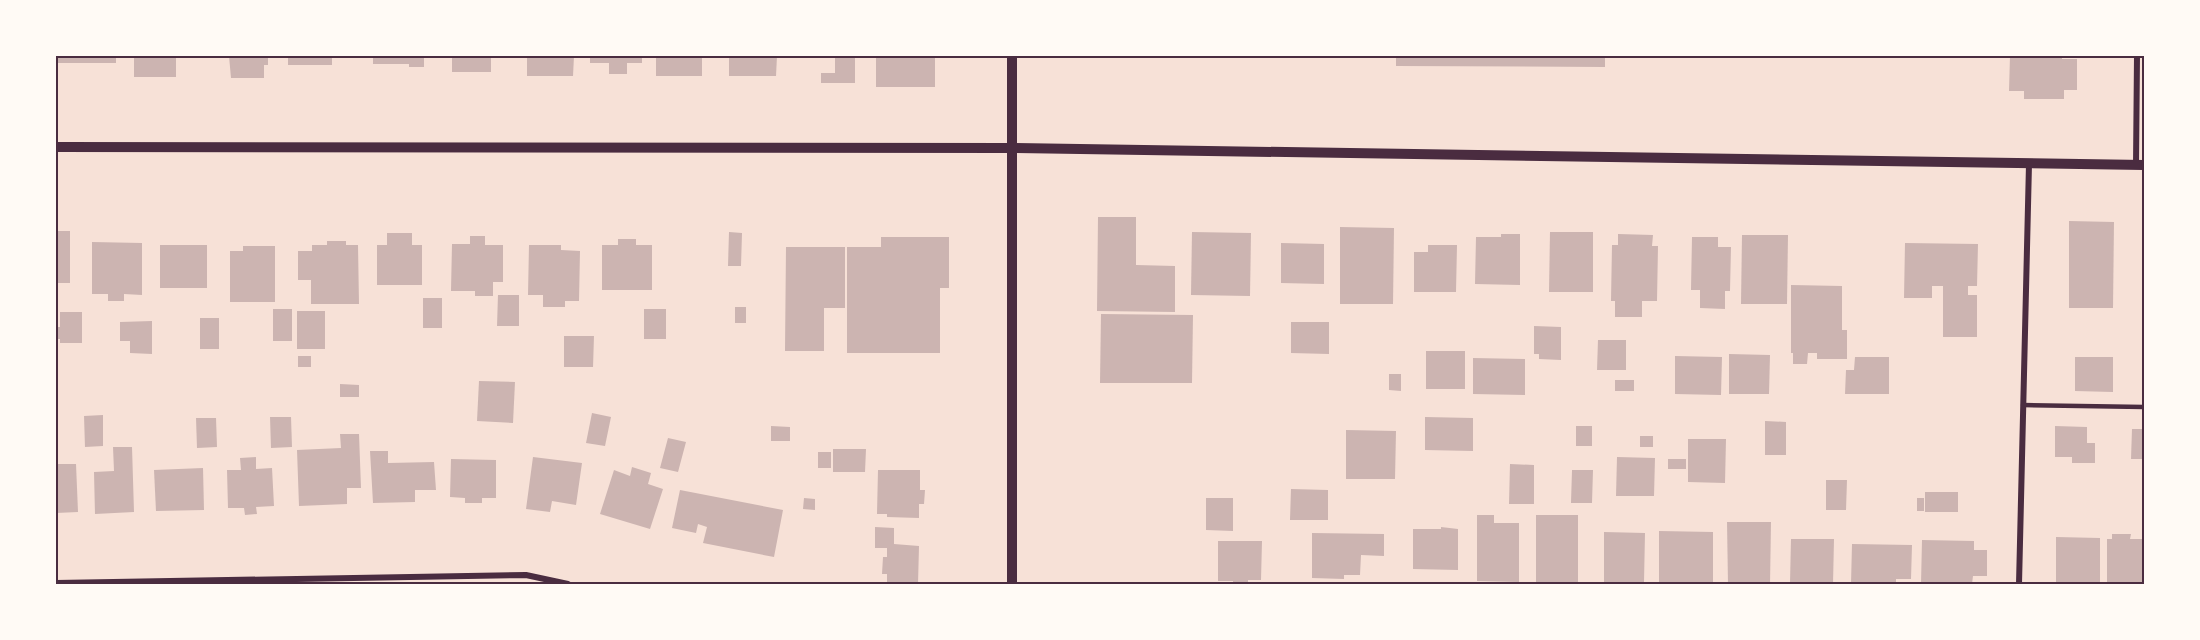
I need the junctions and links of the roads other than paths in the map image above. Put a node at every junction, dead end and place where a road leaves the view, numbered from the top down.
1 (1012, 56) edge
2 (2137, 56) edge
3 (56, 147) edge
4 (1012, 148) junction
5 (2029, 164) junction
6 (2140, 165) edge
7 (2023, 405) junction
8 (2145, 407) edge
9 (56, 583) edge
10 (568, 585) edge
11 (1012, 585) edge
12 (2019, 585) edge

1 - 4 street
2 - 6 street
3 - 4 street
4 - 5 street
4 - 11 street
5 - 6 street
5 - 7 street
7 - 8 lane
7 - 12 street
9 - 10 street

